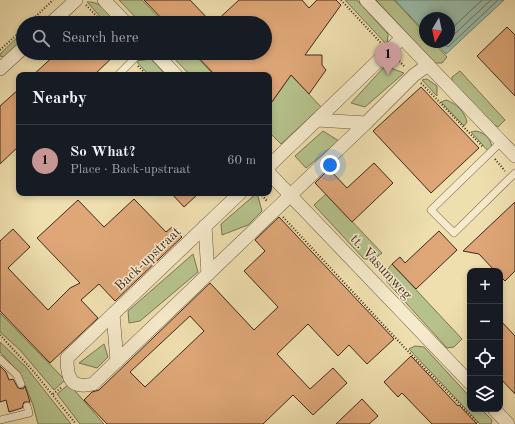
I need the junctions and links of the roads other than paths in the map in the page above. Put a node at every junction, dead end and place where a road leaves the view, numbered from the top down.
1 (76, 0) edge
2 (104, 0) edge
3 (366, 0) edge
4 (59, 16) edge
5 (119, 16) edge
6 (402, 38) junction
7 (16, 54) edge
8 (133, 60) edge
9 (162, 60) edge
10 (428, 65) junction
11 (0, 69) edge
12 (121, 72) edge
13 (173, 72) edge
14 (317, 120) junction
15 (366, 123) junction
16 (501, 142) junction
17 (515, 156) edge
18 (272, 163) edge
19 (513, 174) edge
20 (272, 175) edge
21 (291, 194) junction
22 (237, 196) edge
23 (205, 226) junction
24 (208, 274) junction
25 (113, 314) junction
26 (0, 359) edge
27 (117, 361) junction
28 (467, 381) edge
29 (21, 384) dead end
30 (27, 406) dead end
31 (497, 412) edge
32 (515, 417) edge
33 (0, 420) edge
34 (508, 424) edge

1 - 4 street
2 - 5 street
3 - 6 street
6 - 10 street
6 - 14 street
7 - 11 street
8 - 12 lane
9 - 13 street
10 - 15 street, Back-upstraat
10 - 16 street
14 - 15 street
14 - 18 street
15 - 21 street, Back-upstraat
16 - 17 street
16 - 19 lane
20 - 21 street, tt. Vasumweg
21 - 24 street, Back-upstraat
21 - 28 street, tt. Vasumweg
22 - 23 street, Back-upstraat
23 - 24 street
23 - 25 street, Back-upstraat
24 - 27 street, Back-upstraat
25 - 27 street
25 - 27 street, Back-upstraat
26 - 29 lane
30 - 33 lane
31 - 34 street
32 - 34 street

